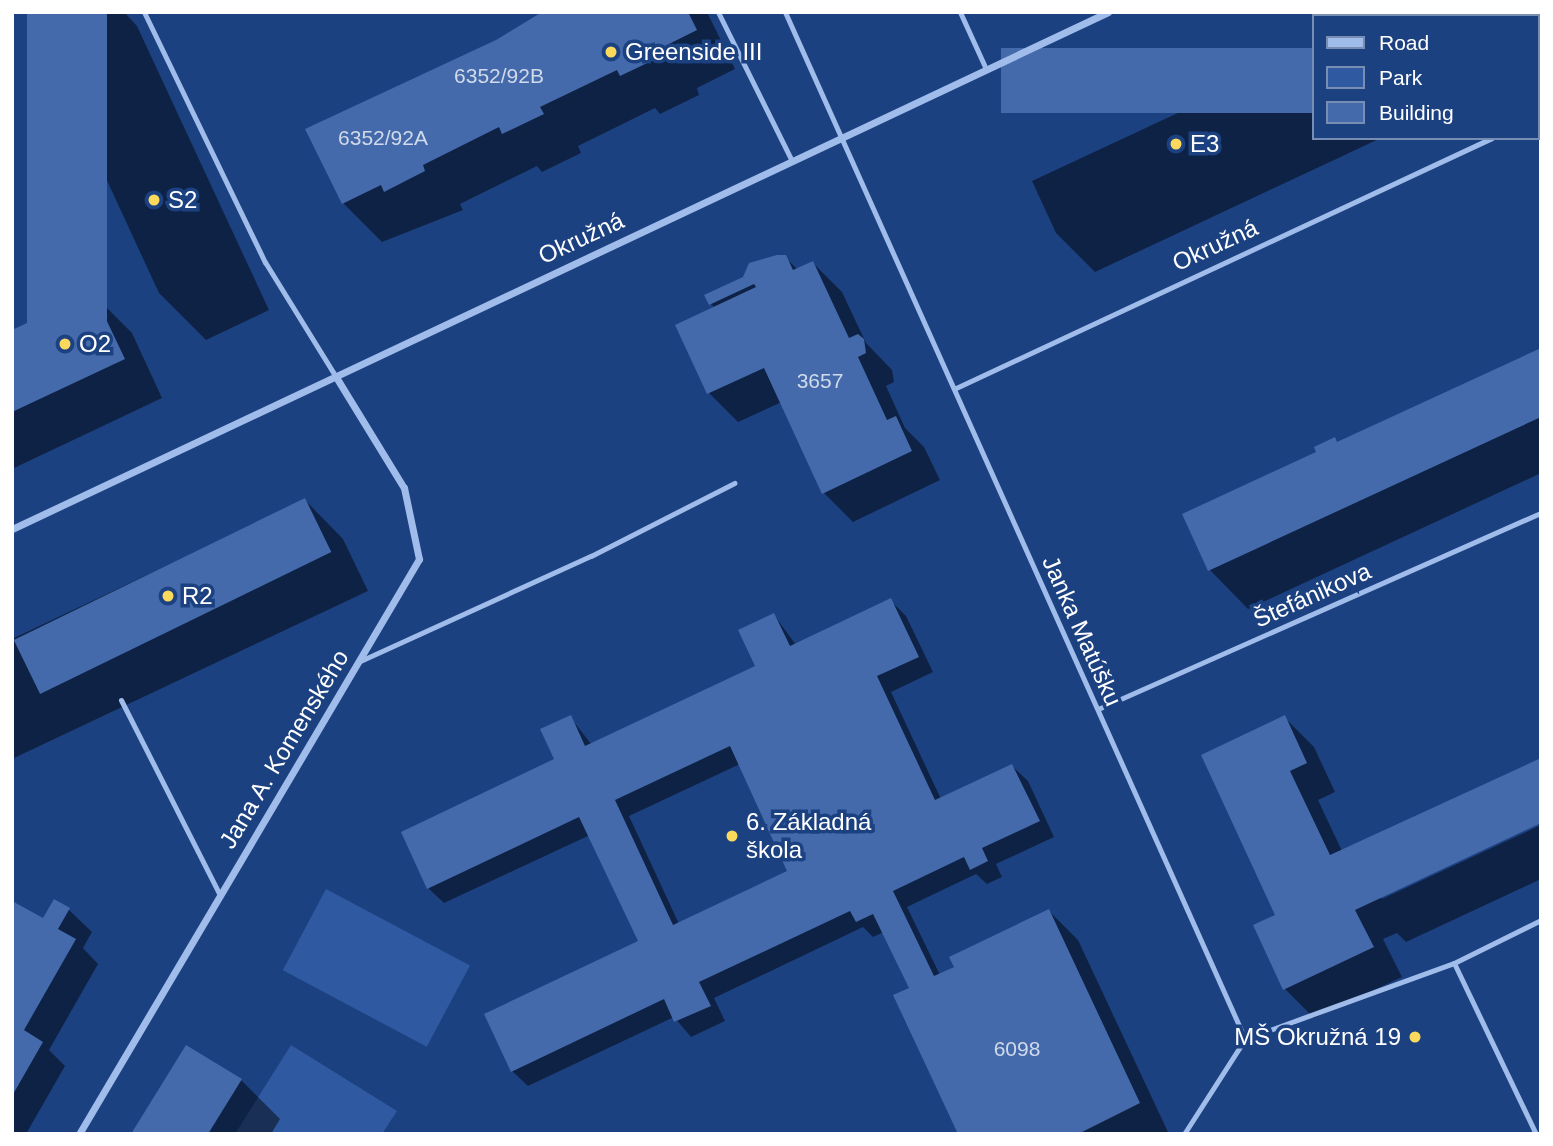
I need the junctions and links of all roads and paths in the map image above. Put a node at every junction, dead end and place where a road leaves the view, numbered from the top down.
1 (144, 12) edge
2 (718, 12) edge
3 (785, 12) edge
4 (960, 12) edge
5 (1108, 12) edge
6 (986, 69) junction
7 (843, 135) junction
8 (1488, 140) edge
9 (791, 159) junction
10 (336, 377) junction
11 (956, 388) junction
12 (734, 483) dead end
13 (1541, 513) edge
14 (12, 529) edge
15 (358, 662) junction
16 (121, 700) dead end
17 (1098, 709) junction
18 (220, 895) junction
19 (1541, 920) edge
20 (1454, 962) junction
21 (1245, 1039) junction
22 (79, 1134) edge
23 (1184, 1134) edge
24 (1536, 1134) edge

1 - 10 lane
2 - 9 lane
3 - 7 lane
4 - 6 lane
5 - 6 street, Okružná
6 - 7 street, Okružná
7 - 9 street, Okružná
7 - 11 lane, Janka Matúšku
8 - 11 lane, Okružná
9 - 10 street, Okružná
10 - 14 street, Okružná
10 - 15 street, Jana A. Komenského
11 - 17 lane, Janka Matúšku
12 - 15 lane
13 - 17 lane, Štefánikova
15 - 18 street, Jana A. Komenského
16 - 18 lane
17 - 21 lane, Janka Matúšku
18 - 22 street, Jana A. Komenského
19 - 20 lane
20 - 21 lane
20 - 24 lane
21 - 23 lane

